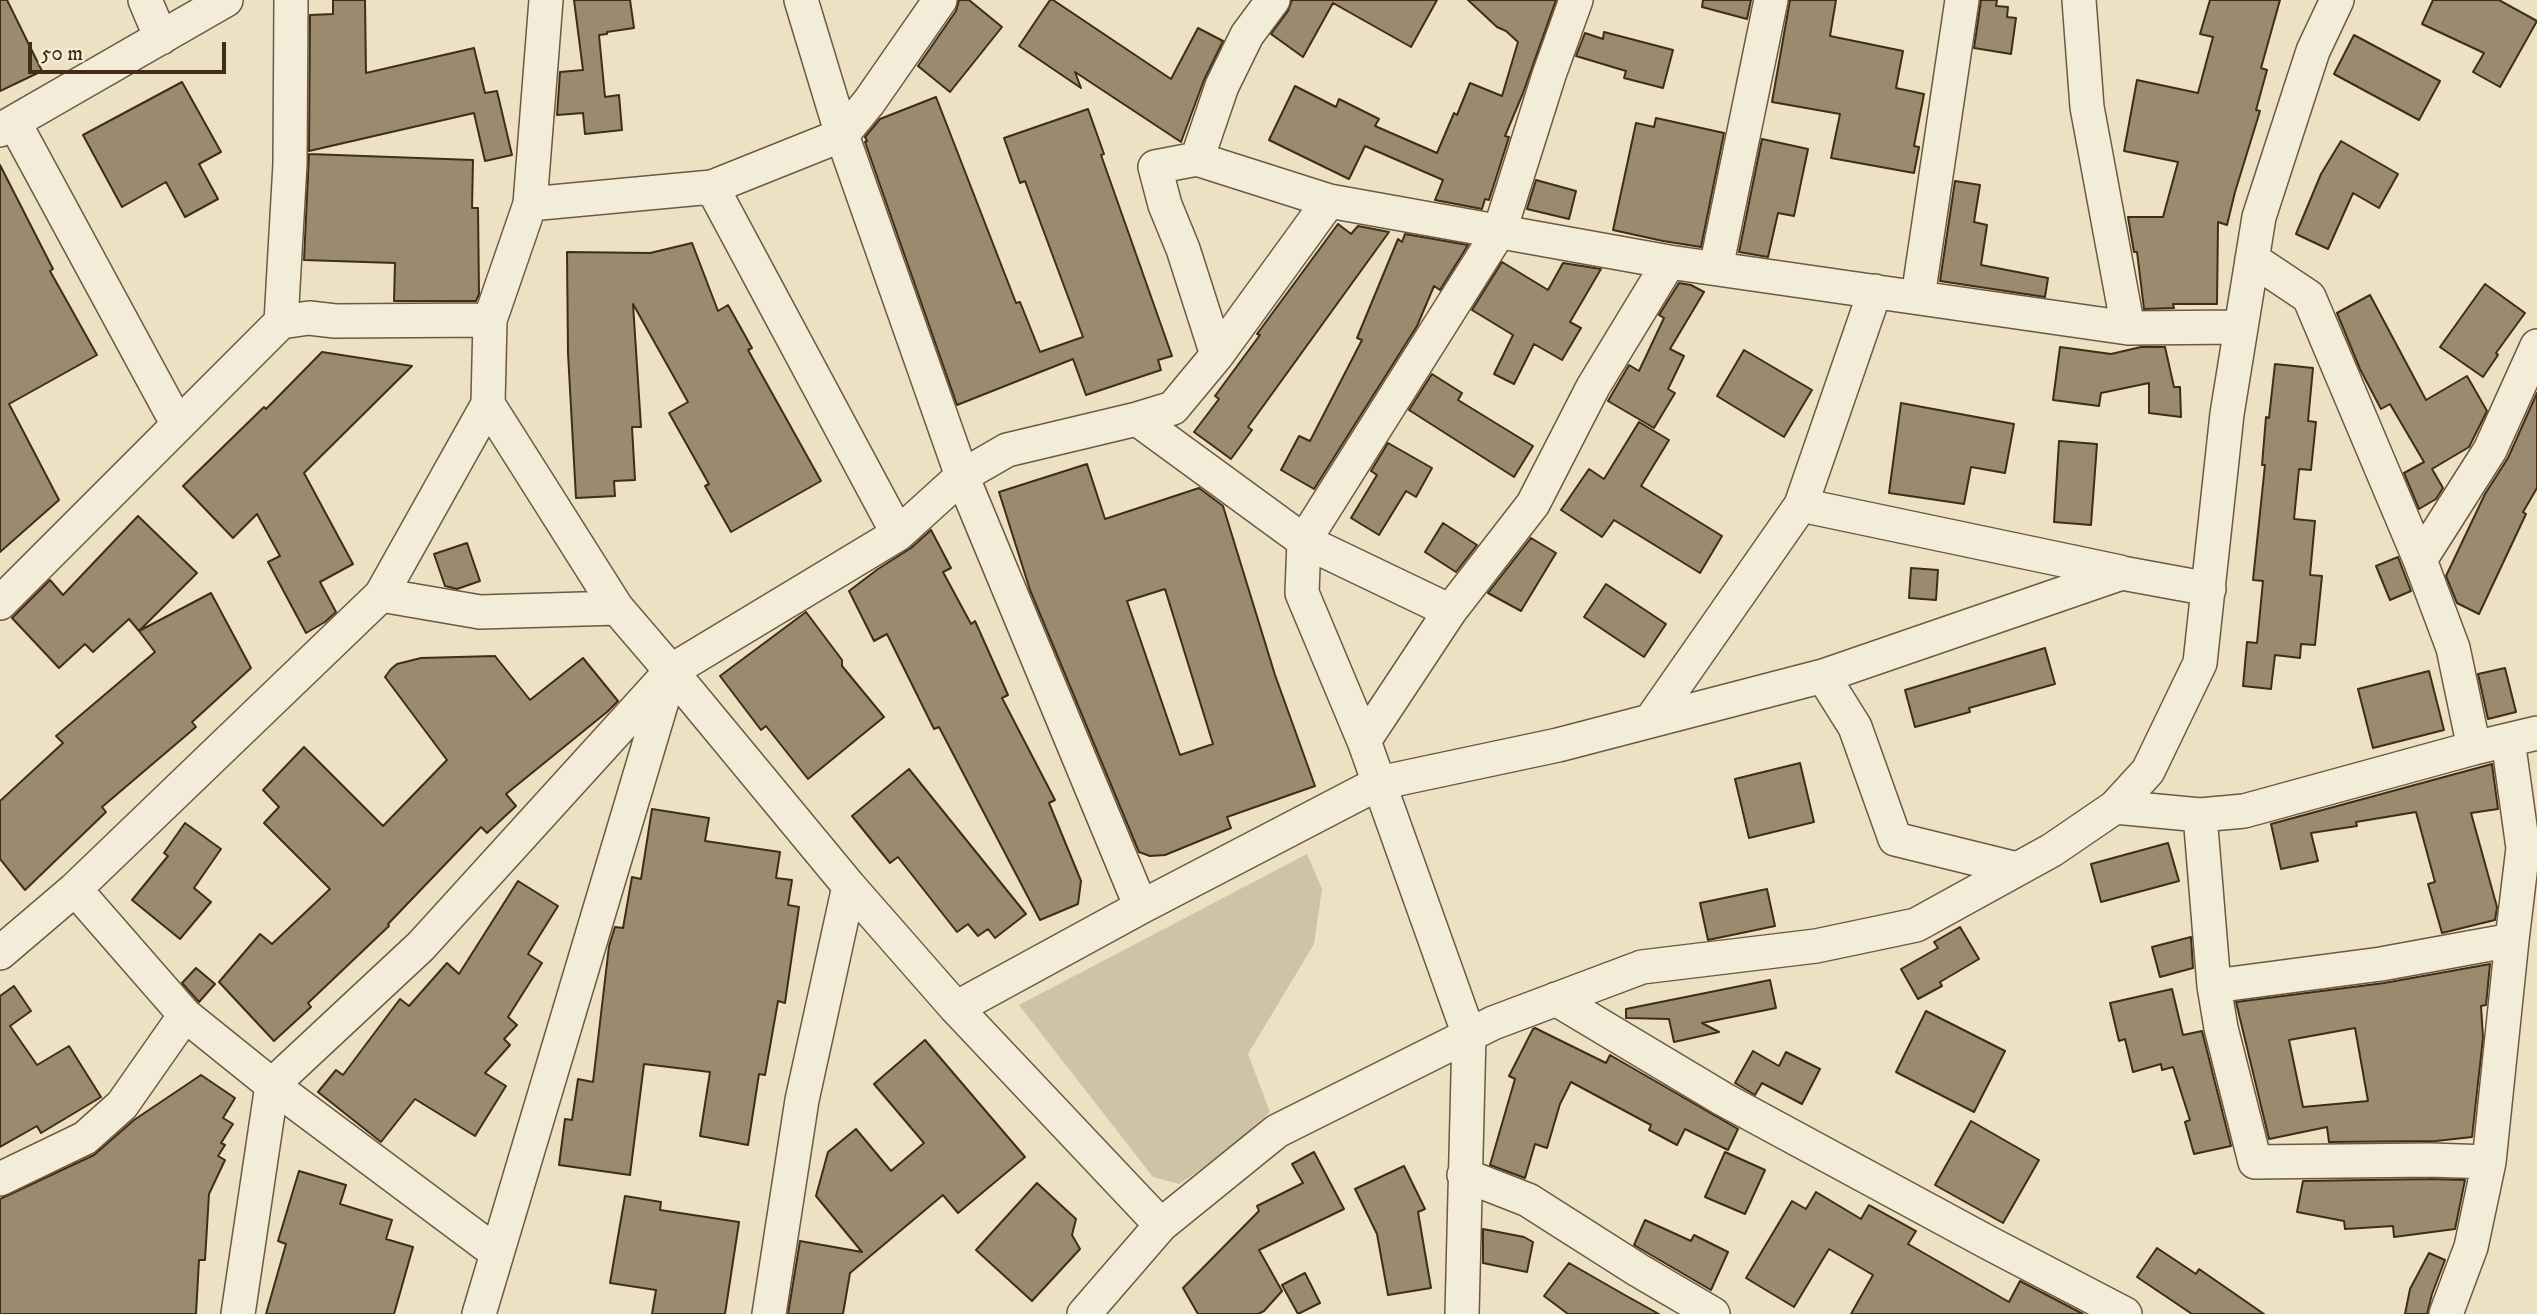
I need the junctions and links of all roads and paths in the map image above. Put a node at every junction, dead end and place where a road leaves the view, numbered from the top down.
1 (145, 0) edge
2 (226, 0) edge
3 (291, 0) edge
4 (546, 0) edge
5 (801, 0) edge
6 (940, 0) edge
7 (1273, 0) edge
8 (1576, 0) edge
9 (1771, 0) edge
10 (1962, 0) edge
11 (2079, 0) edge
12 (2337, 0) edge
13 (161, 38) junction
14 (7, 126) edge
15 (842, 135) junction
16 (1197, 159) junction
17 (712, 187) junction
18 (1329, 201) junction
19 (530, 204) junction
20 (1500, 230) junction
21 (2252, 259) junction
22 (1669, 262) junction
23 (1716, 268) junction
24 (1875, 291) junction
25 (1918, 297) junction
26 (490, 320) junction
27 (281, 322) junction
28 (2241, 327) junction
29 (2128, 328) junction
30 (2537, 346) edge
31 (1217, 355) junction
32 (488, 404) junction
33 (1137, 419) junction
34 (178, 425) junction
35 (962, 476) junction
36 (1801, 505) junction
37 (898, 534) junction
38 (1304, 541) junction
39 (2420, 560) junction
40 (2122, 573) junction
41 (2209, 589) junction
42 (381, 595) junction
43 (0, 603) edge
44 (617, 608) junction
45 (1450, 611) junction
46 (671, 671) junction
47 (1823, 676) junction
48 (1651, 720) junction
49 (2522, 737) edge
50 (1364, 741) junction
51 (2474, 748) junction
52 (1379, 783) junction
53 (2115, 807) junction
54 (2200, 815) junction
55 (2017, 869) junction
56 (849, 886) junction
57 (75, 889) junction
58 (1141, 906) junction
59 (2512, 940) junction
60 (0, 953) edge
61 (2214, 986) junction
62 (1556, 999) junction
63 (956, 1008) junction
64 (185, 1015) junction
65 (1469, 1035) junction
66 (272, 1085) junction
67 (2489, 1162) junction
68 (1464, 1175) junction
69 (0, 1179) edge
70 (1161, 1226) junction
71 (497, 1253) junction
72 (238, 1314) edge
73 (479, 1314) edge
74 (769, 1314) edge
75 (1084, 1314) edge
76 (1462, 1314) edge
77 (1713, 1314) edge
78 (2125, 1314) edge
79 (2446, 1314) edge

1 - 13 street
2 - 13 street
3 - 27 street
4 - 19 street
5 - 15 street
6 - 15 street
7 - 16 street
8 - 20 street
9 - 23 street
10 - 25 street
11 - 29 street
12 - 21 street
13 - 14 street
14 - 34 street
15 - 17 street
15 - 35 street
16 - 18 street
16 - 31 street
17 - 19 street
17 - 37 street
18 - 20 street
18 - 31 street
19 - 26 street
20 - 22 street
20 - 38 street
21 - 28 street
21 - 39 street
22 - 23 street
22 - 45 street
23 - 24 street
24 - 25 street
24 - 36 street
25 - 29 street
26 - 27 street
26 - 32 street
27 - 34 street
28 - 29 street
28 - 41 street
30 - 39 street
31 - 33 street
32 - 42 street
32 - 44 street
33 - 35 street
33 - 38 street
34 - 43 street
35 - 37 street
35 - 58 street
36 - 40 street
36 - 48 street
37 - 46 street
38 - 45 street
38 - 50 street
39 - 51 street
40 - 41 street
40 - 47 street
41 - 53 street
42 - 44 street
42 - 57 street
44 - 46 street
45 - 50 street
46 - 56 street
46 - 66 street
46 - 71 street
47 - 48 street
47 - 55 street
48 - 52 street
49 - 51 street
49 - 59 street
50 - 52 street
51 - 54 street
52 - 58 street
52 - 65 street
53 - 54 street
53 - 55 street
54 - 61 street
55 - 62 street
56 - 63 street
56 - 74 street
57 - 60 street
57 - 64 street
58 - 63 street
59 - 61 street
59 - 67 street
61 - 67 street
62 - 65 street
62 - 78 street
63 - 70 street
64 - 66 street
64 - 69 street
65 - 68 street
65 - 70 street
66 - 71 street
66 - 72 street
67 - 79 street
68 - 76 street
68 - 77 street
70 - 75 street
71 - 73 street

